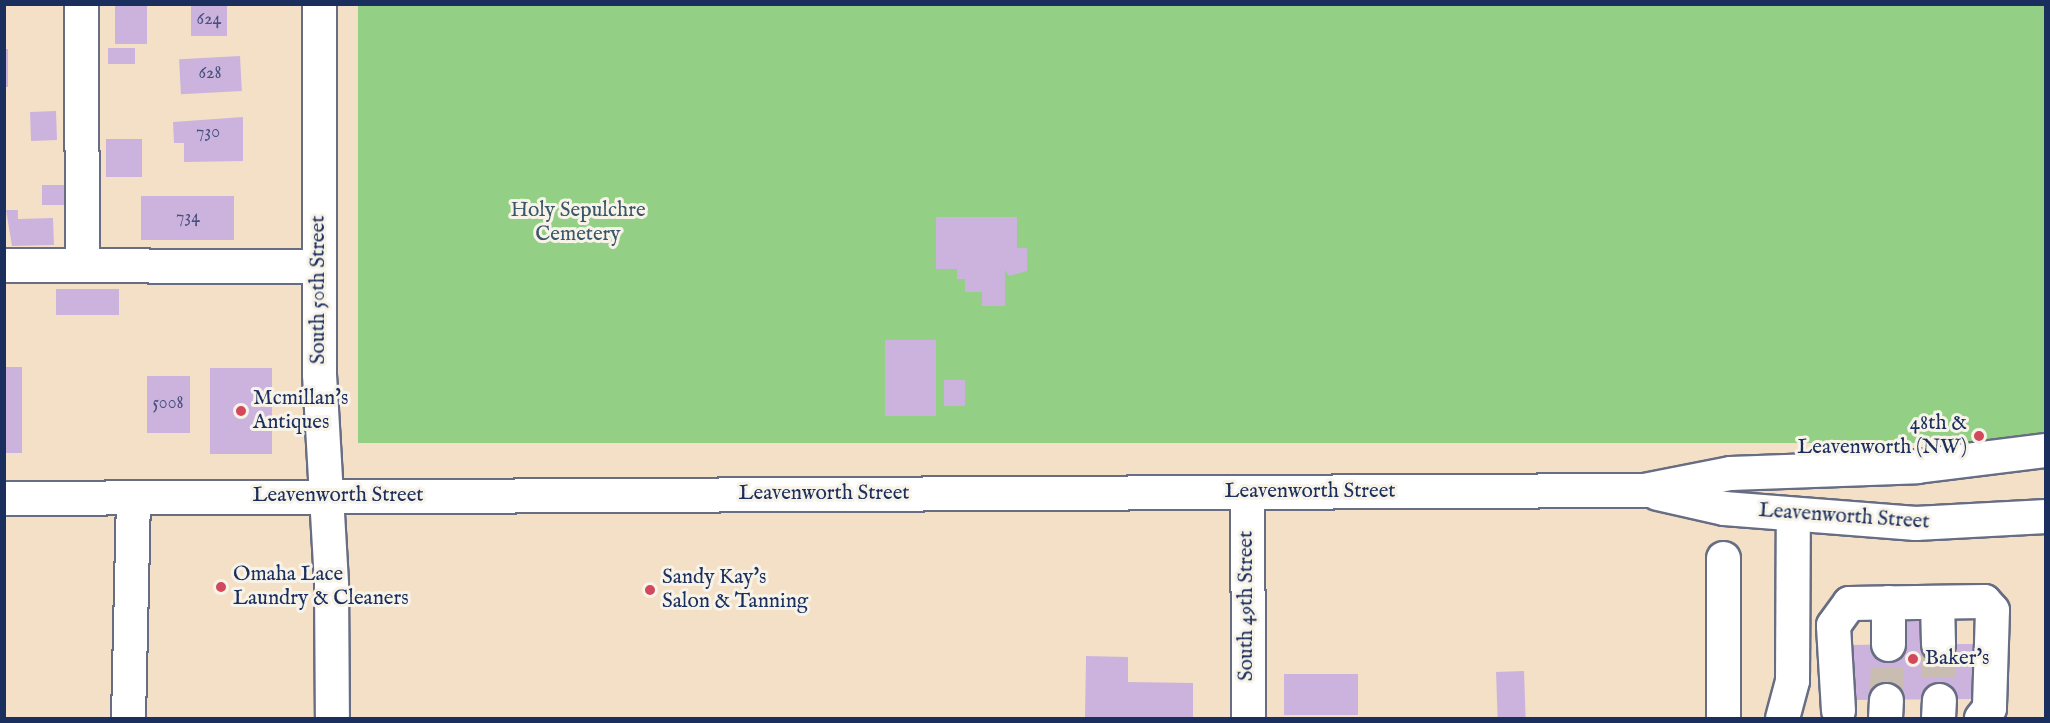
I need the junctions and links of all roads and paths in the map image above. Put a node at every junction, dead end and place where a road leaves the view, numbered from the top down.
1 (81, 4) edge
2 (319, 4) edge
3 (4, 265) edge
4 (82, 265) junction
5 (319, 266) junction
6 (2046, 450) edge
7 (1644, 490) junction
8 (1247, 493) junction
9 (326, 496) junction
10 (133, 497) junction
11 (4, 498) edge
12 (1793, 514) junction
13 (2042, 518) edge
14 (1723, 558) dead end
15 (1888, 602) junction
16 (1937, 602) junction
17 (1888, 644) tunnel mouth
18 (1938, 644) tunnel mouth
19 (1786, 706) edge
20 (1867, 712) edge
21 (128, 718) edge
22 (332, 718) edge
23 (1248, 718) edge
24 (1723, 718) edge
25 (1981, 718) edge

1 - 4 main road
2 - 5 main road, South 50th Street
3 - 4 main road
4 - 5 main road
5 - 9 main road, South 50th Street
6 - 7 main road, Leavenworth Street
7 - 8 main road, Leavenworth Street
7 - 12 main road, Leavenworth Street
8 - 9 main road, Leavenworth Street
8 - 23 main road, South 49th Street
9 - 10 main road, Leavenworth Street
9 - 22 main road, South 50th Street
10 - 11 main road, Leavenworth Street
10 - 21 main road
12 - 13 main road, Leavenworth Street
12 - 19 main road
14 - 24 main road
15 - 16 main road
15 - 17 main road
15 - 20 main road
16 - 18 main road
16 - 25 main road
19 - 20 main road

